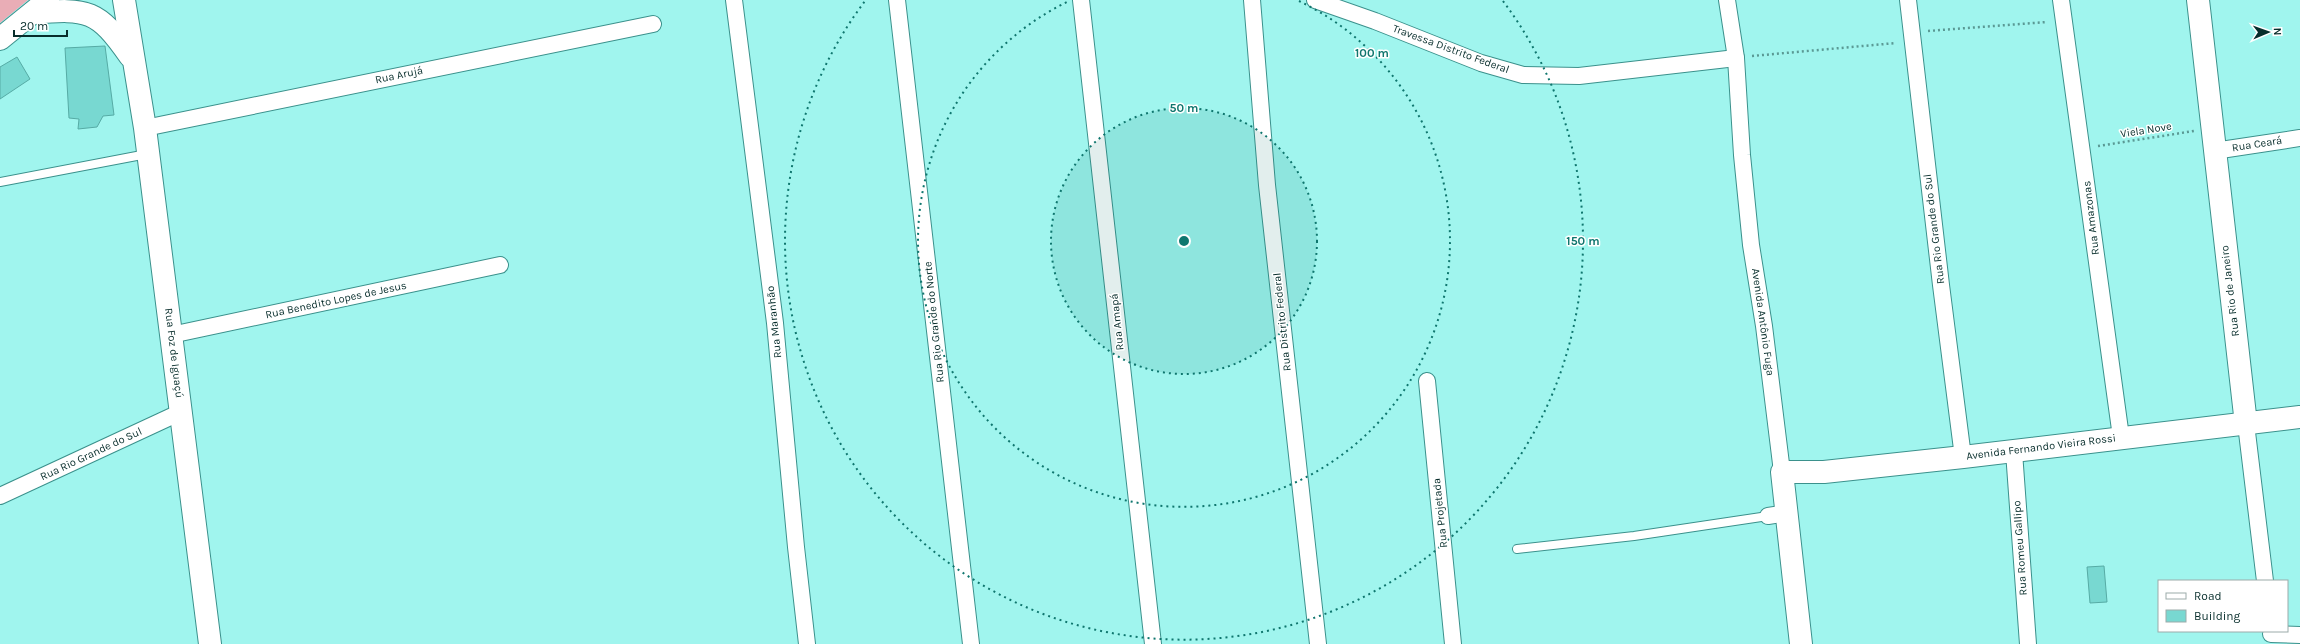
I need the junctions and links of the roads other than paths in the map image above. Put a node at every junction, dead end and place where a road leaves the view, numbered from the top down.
1 (124, 0) edge
2 (734, 0) edge
3 (897, 0) edge
4 (1081, 0) edge
5 (1252, 0) edge
6 (1314, 0) edge
7 (1727, 0) edge
8 (1908, 0) edge
9 (2061, 0) edge
10 (2198, 0) edge
11 (40, 7) edge
12 (653, 24) dead end
13 (0, 39) edge
14 (1736, 58) junction
15 (134, 62) junction
16 (145, 128) junction
17 (2300, 138) edge
18 (2214, 151) junction
19 (148, 154) junction
20 (0, 182) edge
21 (500, 265) dead end
22 (172, 336) junction
23 (1427, 381) dead end
24 (181, 412) junction
25 (2300, 417) edge
26 (2246, 424) junction
27 (2121, 437) junction
28 (2014, 452) junction
29 (1963, 457) junction
30 (1782, 472) junction
31 (0, 496) edge
32 (1778, 514) junction
33 (1517, 549) dead end
34 (2265, 580) edge
35 (2300, 635) edge
36 (2271, 636) edge
37 (210, 644) edge
38 (807, 644) edge
39 (971, 644) edge
40 (1153, 644) edge
41 (1318, 644) edge
42 (1453, 644) edge
43 (1801, 644) edge
44 (2028, 644) edge

1 - 15 street, Rua Foz de Iguaçú
2 - 38 street, Rua Maranhão
3 - 39 street, Rua Rio Grande do Norte
4 - 40 street, Rua Amapá
5 - 41 street, Rua Distrito Federal
6 - 14 street, Travessa Distrito Federal
7 - 14 street, Avenida Antônio Fuga
8 - 29 street, Rua Rio Grande do Sul
9 - 27 street, Rua Amazonas
10 - 18 street, Rua Rio de Janeiro
11 - 13 street
11 - 15 street, Rua Foz de Iguaçú
12 - 16 street, Rua Arujá
14 - 30 street, Avenida Antônio Fuga
15 - 16 street, Rua Foz de Iguaçú
16 - 19 street, Rua Foz de Iguaçú
17 - 18 street, Rua Ceará
18 - 26 street, Rua Rio de Janeiro
19 - 20 lane
19 - 22 street, Rua Foz de Iguaçú
21 - 22 street, Rua Benedito Lopes de Jesus
22 - 24 street, Rua Foz de Iguaçú
23 - 42 street, Rua Projetada
24 - 31 street, Rua Rio Grande do Sul
24 - 37 street, Rua Foz de Iguaçú
25 - 26 street, Avenida Fernando Vieira Rossi
26 - 27 street, Avenida Fernando Vieira Rossi
26 - 34 street, Rua Rio de Janeiro
27 - 28 street, Avenida Fernando Vieira Rossi
28 - 29 street, Avenida Fernando Vieira Rossi
28 - 44 street, Rua Romeu Gallipo
29 - 30 street, Avenida Fernando Vieira Rossi
30 - 32 street, Avenida Antônio Fuga
32 - 33 lane
32 - 43 street, Avenida Antônio Fuga
35 - 36 street

